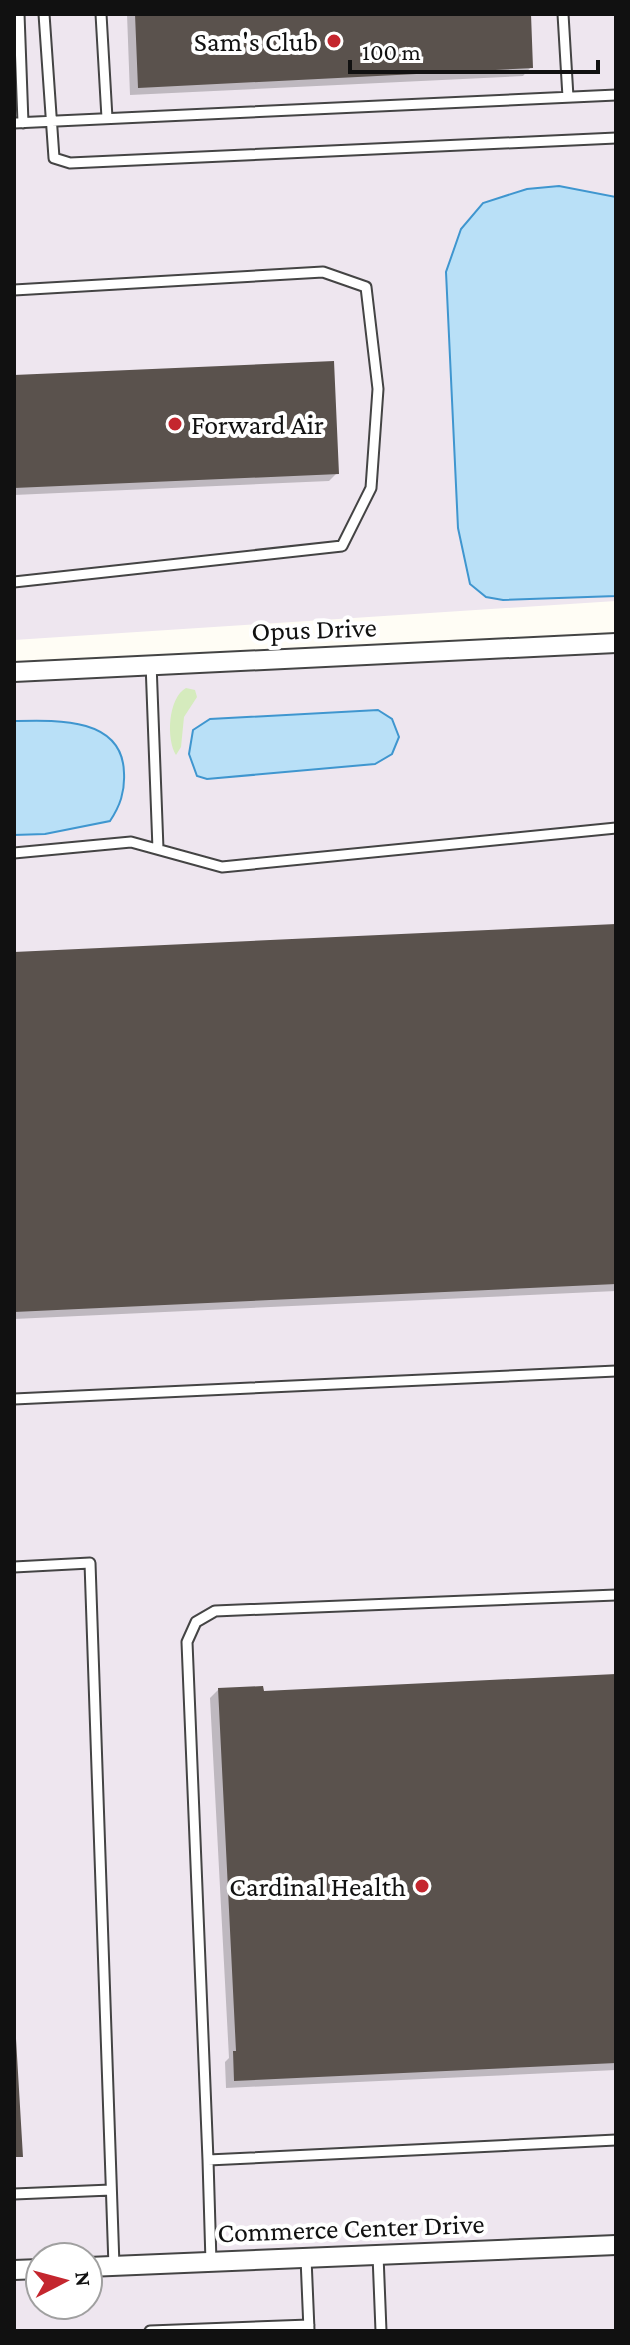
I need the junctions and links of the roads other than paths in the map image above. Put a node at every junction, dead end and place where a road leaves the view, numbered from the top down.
1 (19, 14) edge
2 (44, 14) edge
3 (101, 14) edge
4 (563, 14) edge
5 (616, 95) edge
6 (568, 97) junction
7 (107, 118) junction
8 (51, 121) junction
9 (19, 123) edge
10 (616, 138) edge
11 (14, 290) edge
12 (14, 582) edge
13 (616, 643) edge
14 (151, 663) junction
15 (14, 672) edge
16 (616, 828) edge
17 (158, 849) junction
18 (14, 853) edge
19 (616, 1371) edge
20 (14, 1399) edge
21 (14, 1567) edge
22 (616, 1595) edge
23 (616, 2140) edge
24 (208, 2160) junction
25 (111, 2190) junction
26 (14, 2194) edge
27 (616, 2245) edge
28 (378, 2255) junction
29 (306, 2258) junction
30 (211, 2262) junction
31 (104, 2266) edge
32 (114, 2266) junction
33 (309, 2328) edge
34 (150, 2331) edge
35 (381, 2331) edge

1 - 9 lane
2 - 8 lane
3 - 7 lane
4 - 6 lane
5 - 6 lane
6 - 7 lane
7 - 8 lane
8 - 9 lane
8 - 10 lane
11 - 12 lane
13 - 14 street, Opus Drive
14 - 15 street, Opus Drive
14 - 17 lane
16 - 17 lane
17 - 18 lane
19 - 20 lane
21 - 25 lane
22 - 24 lane
23 - 24 lane
24 - 30 lane
25 - 26 lane
25 - 32 lane
27 - 28 street, Commerce Center Drive
28 - 29 street, Commerce Center Drive
28 - 35 lane
29 - 30 street, Commerce Center Drive
29 - 33 lane
30 - 32 street, Commerce Center Drive
31 - 32 street, Commerce Center Drive
33 - 34 lane

